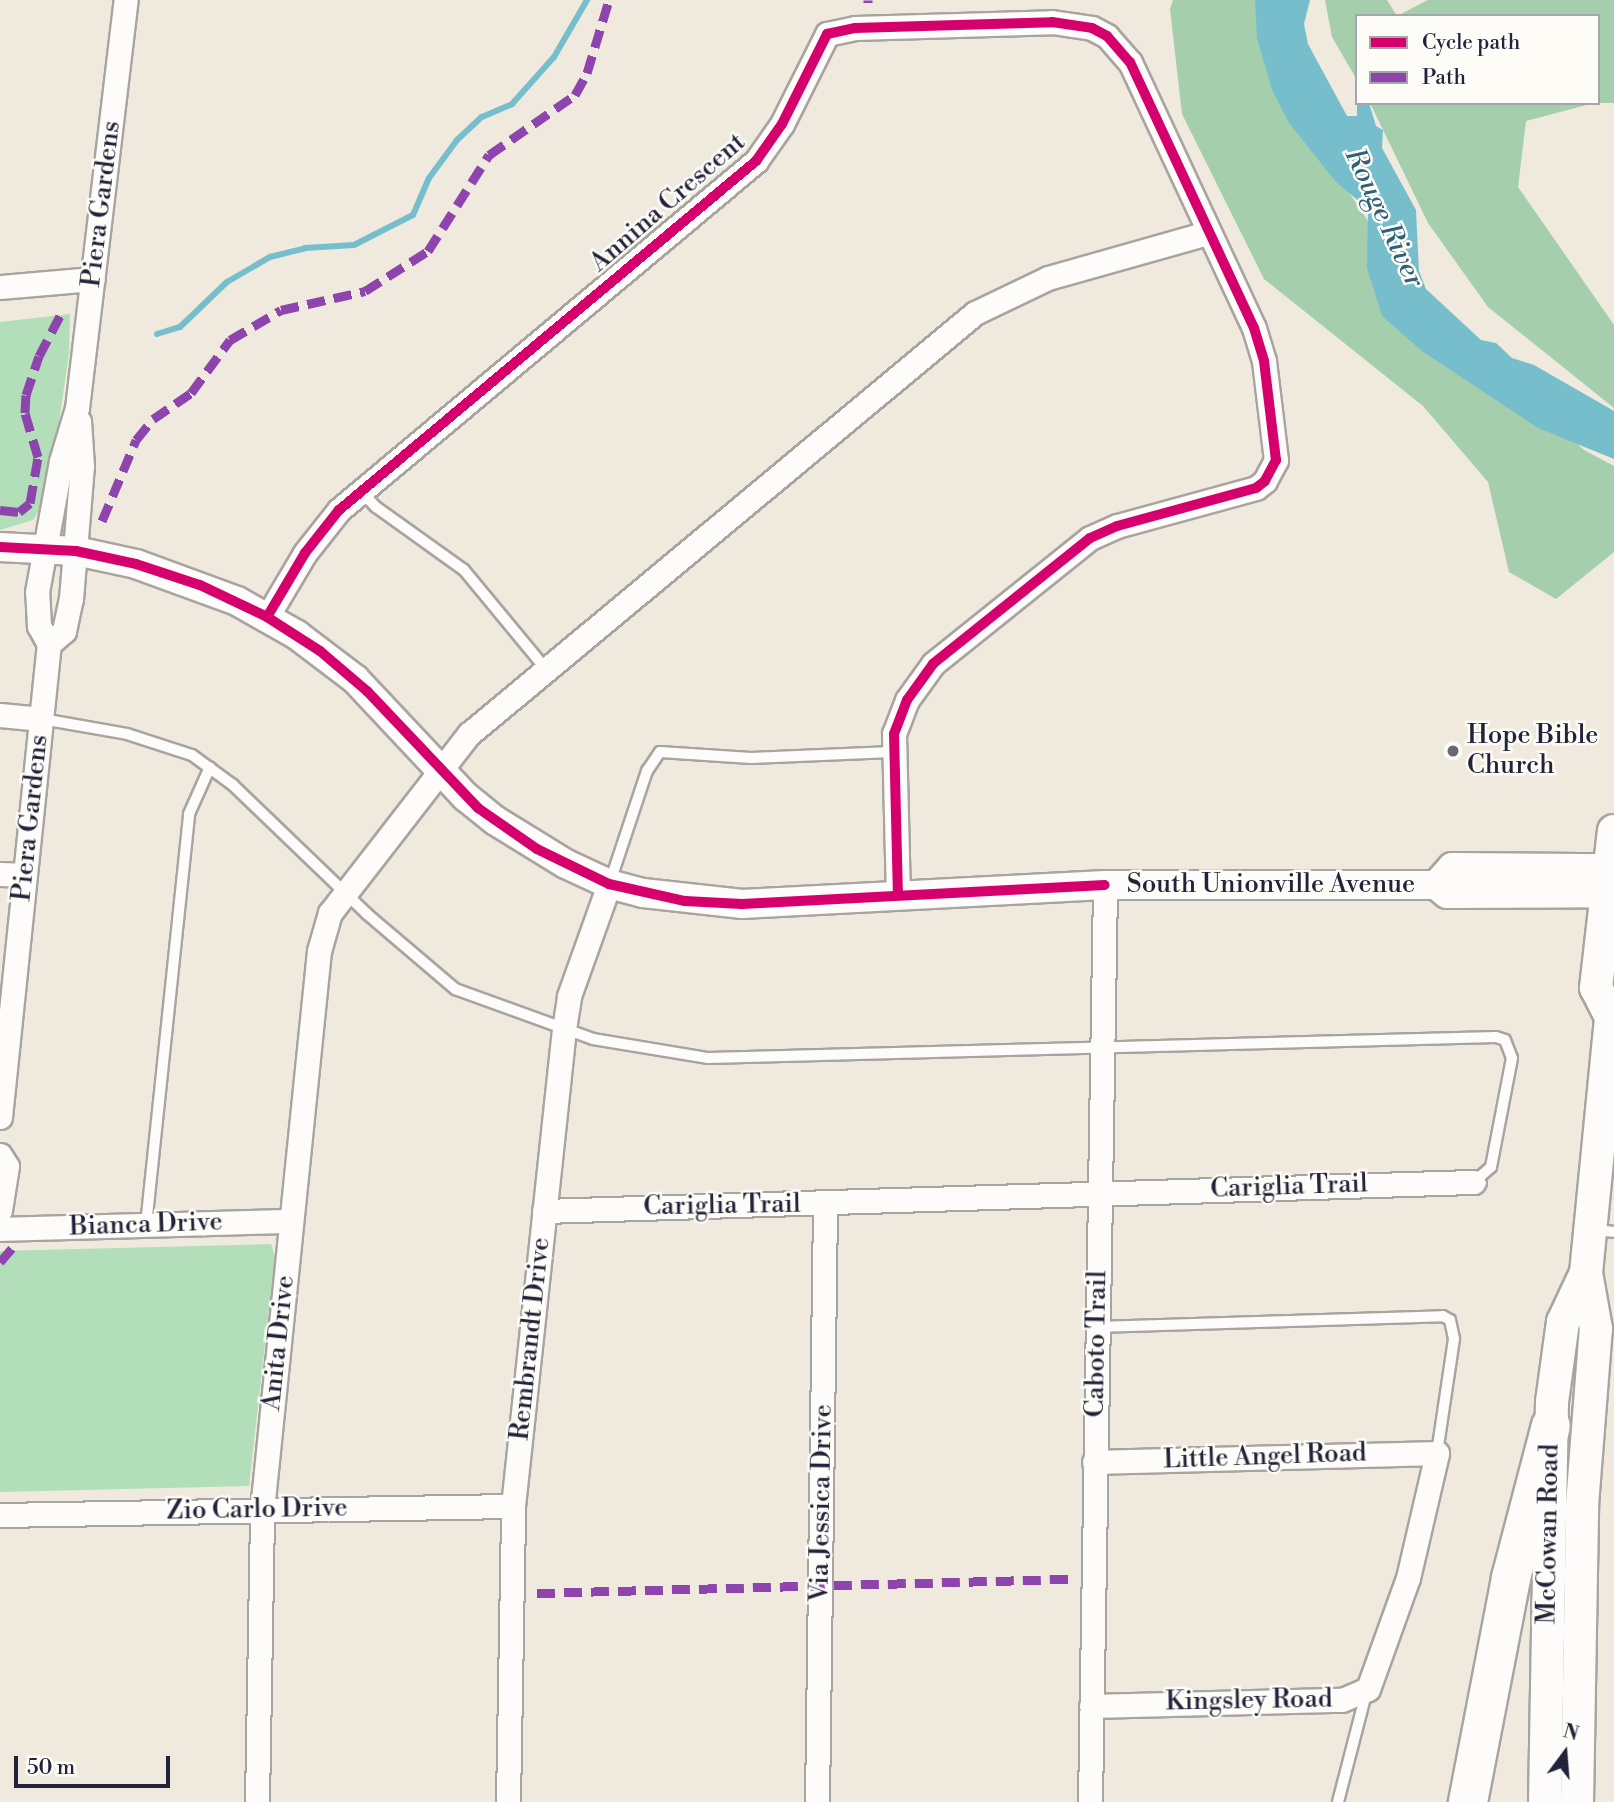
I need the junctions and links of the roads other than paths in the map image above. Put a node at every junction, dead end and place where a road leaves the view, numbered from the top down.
1 (127, 0) edge
2 (1207, 233) junction
3 (93, 279) junction
4 (0, 287) edge
5 (78, 408) junction
6 (360, 490) junction
7 (0, 547) edge
8 (45, 548) junction
9 (76, 551) junction
10 (267, 617) junction
11 (49, 644) junction
12 (545, 668) junction
13 (0, 715) edge
14 (42, 719) junction
15 (892, 752) junction
16 (210, 768) junction
17 (440, 770) junction
18 (1614, 831) edge
19 (0, 874) edge
20 (25, 875) junction
21 (1611, 881) edge
22 (609, 884) junction
23 (1105, 885) junction
24 (346, 893) junction
25 (898, 895) junction
26 (1612, 1015) edge
27 (564, 1029) junction
28 (1101, 1046) junction
29 (0, 1116) edge
30 (0, 1155) edge
31 (1474, 1182) joint
32 (1100, 1194) junction
33 (825, 1203) junction
34 (0, 1210) edge
35 (544, 1211) junction
36 (291, 1221) junction
37 (145, 1225) junction
38 (0, 1229) edge
39 (1602, 1231) edge
40 (1586, 1273) junction
41 (1097, 1327) junction
42 (1551, 1426) junction
43 (1437, 1452) junction
44 (1094, 1462) junction
45 (513, 1506) junction
46 (262, 1510) junction
47 (0, 1515) edge
48 (1368, 1689) junction
49 (1091, 1706) junction
50 (257, 1802) edge
51 (508, 1802) edge
52 (817, 1802) edge
53 (1090, 1802) edge
54 (1338, 1802) edge
55 (1468, 1802) edge
56 (1545, 1802) edge
57 (1577, 1802) edge

1 - 3 street, Piera Gardens
2 - 6 street, Annina Crescent
2 - 12 street
2 - 15 street
3 - 4 street
3 - 5 street, Piera Gardens
5 - 8 street, Piera Gardens
5 - 9 street, Piera Gardens
6 - 10 street, Annina Crescent
6 - 12 lane
7 - 8 street, South Unionville Avenue
8 - 9 street, South Unionville Avenue
8 - 11 street, Piera Gardens
9 - 10 street, South Unionville Avenue
9 - 11 street, Piera Gardens
10 - 17 street, South Unionville Avenue
11 - 14 street, Piera Gardens
12 - 17 street
13 - 14 street
14 - 16 lane
14 - 20 street, Piera Gardens
15 - 22 lane
15 - 25 street
16 - 24 lane
16 - 37 lane
17 - 22 street, South Unionville Avenue
17 - 24 street
18 - 21 main road, McCowan Road
19 - 20 street
20 - 29 street, Piera Gardens
21 - 23 street, South Unionville Avenue
21 - 26 main road, McCowan Road
22 - 25 street, South Unionville Avenue
22 - 27 street, Rembrandt Drive
23 - 25 street, South Unionville Avenue
23 - 28 street, Caboto Trail
24 - 27 lane
24 - 36 street, Anita Drive
26 - 39 main road, McCowan Road
27 - 28 lane
27 - 35 street, Rembrandt Drive
28 - 31 lane, Cariglia Trail
28 - 32 street, Caboto Trail
30 - 34 street
31 - 32 street, Cariglia Trail
32 - 33 street, Cariglia Trail
32 - 41 street, Caboto Trail
33 - 35 street, Cariglia Trail
33 - 52 street, Via Jessica Drive
35 - 45 street, Rembrandt Drive
36 - 37 street, Bianca Drive
36 - 46 street, Anita Drive
37 - 38 street, Bianca Drive
39 - 40 main road, McCowan Road
40 - 42 main road, McCowan Road
40 - 57 main road, McCowan Road
41 - 43 lane
41 - 44 street, Caboto Trail
42 - 55 highway
42 - 56 main road, McCowan Road
43 - 44 street, Little Angel Road
43 - 48 street, Kingsley Road
44 - 49 street, Caboto Trail
45 - 46 street, Zio Carlo Drive
45 - 51 street, Rembrandt Drive
46 - 47 street, Zio Carlo Drive
46 - 50 street, Anita Drive
48 - 49 street, Kingsley Road
48 - 54 lane
49 - 53 street, Caboto Trail

